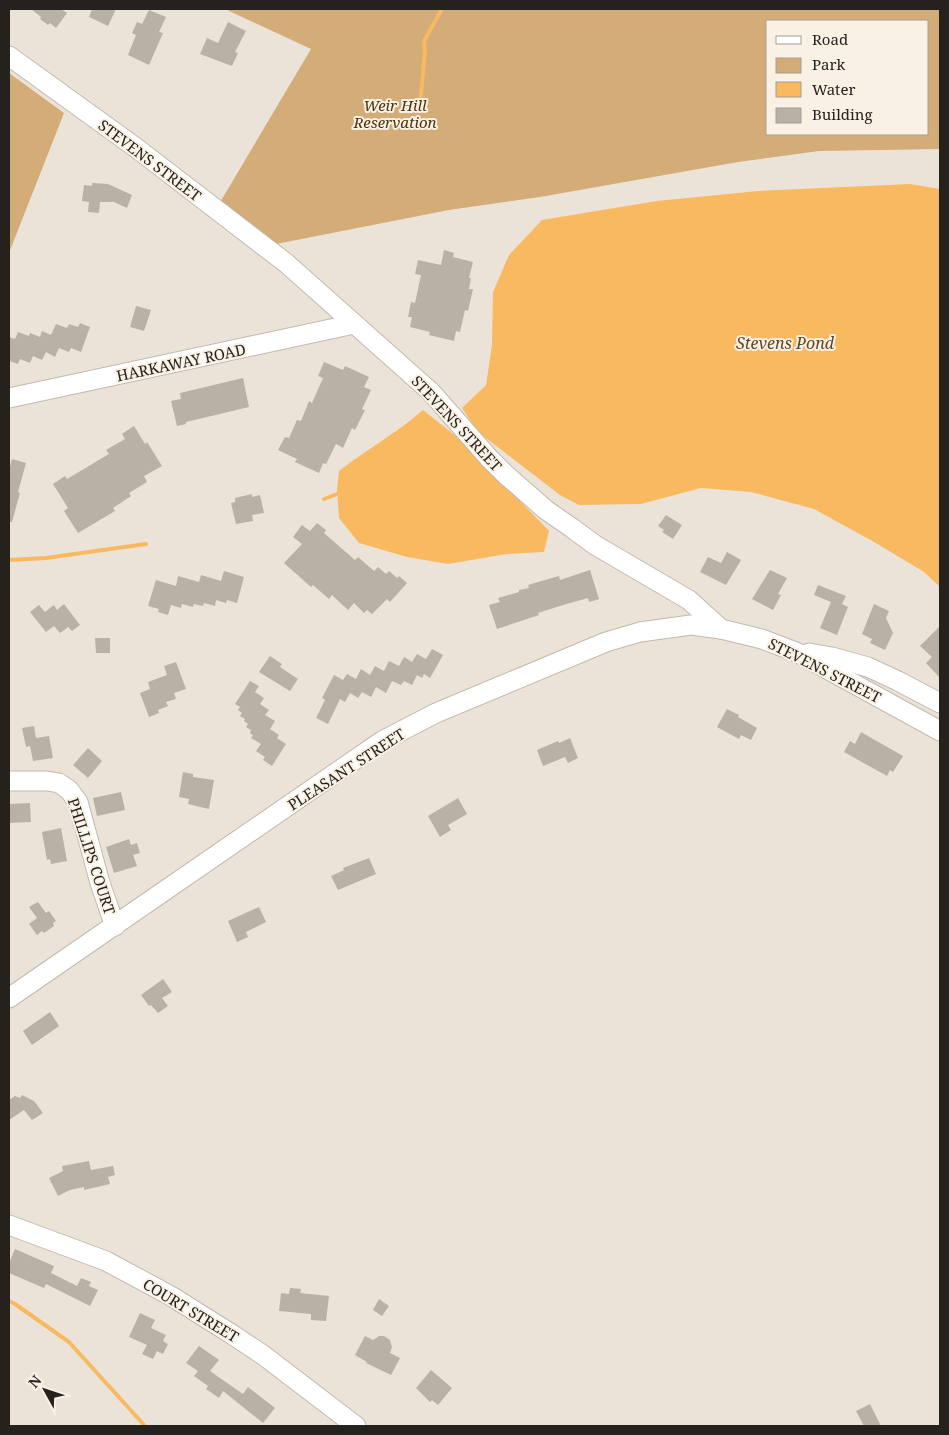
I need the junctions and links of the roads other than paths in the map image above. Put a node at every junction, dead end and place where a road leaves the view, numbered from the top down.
1 (9, 56) edge
2 (354, 324) junction
3 (9, 398) edge
4 (721, 629) junction
5 (796, 652) junction
6 (940, 703) edge
7 (940, 731) edge
8 (9, 781) edge
9 (115, 926) junction
10 (9, 998) edge
11 (9, 1225) edge
12 (356, 1426) edge

1 - 2 street, STEVENS STREET
2 - 3 street, HARKAWAY ROAD
2 - 4 street, STEVENS STREET
4 - 5 street, STEVENS STREET
4 - 9 street, PLEASANT STREET
5 - 6 street
5 - 7 street, STEVENS STREET
8 - 9 street, PHILLIPS COURT
9 - 10 street, PLEASANT STREET
11 - 12 street, COURT STREET

